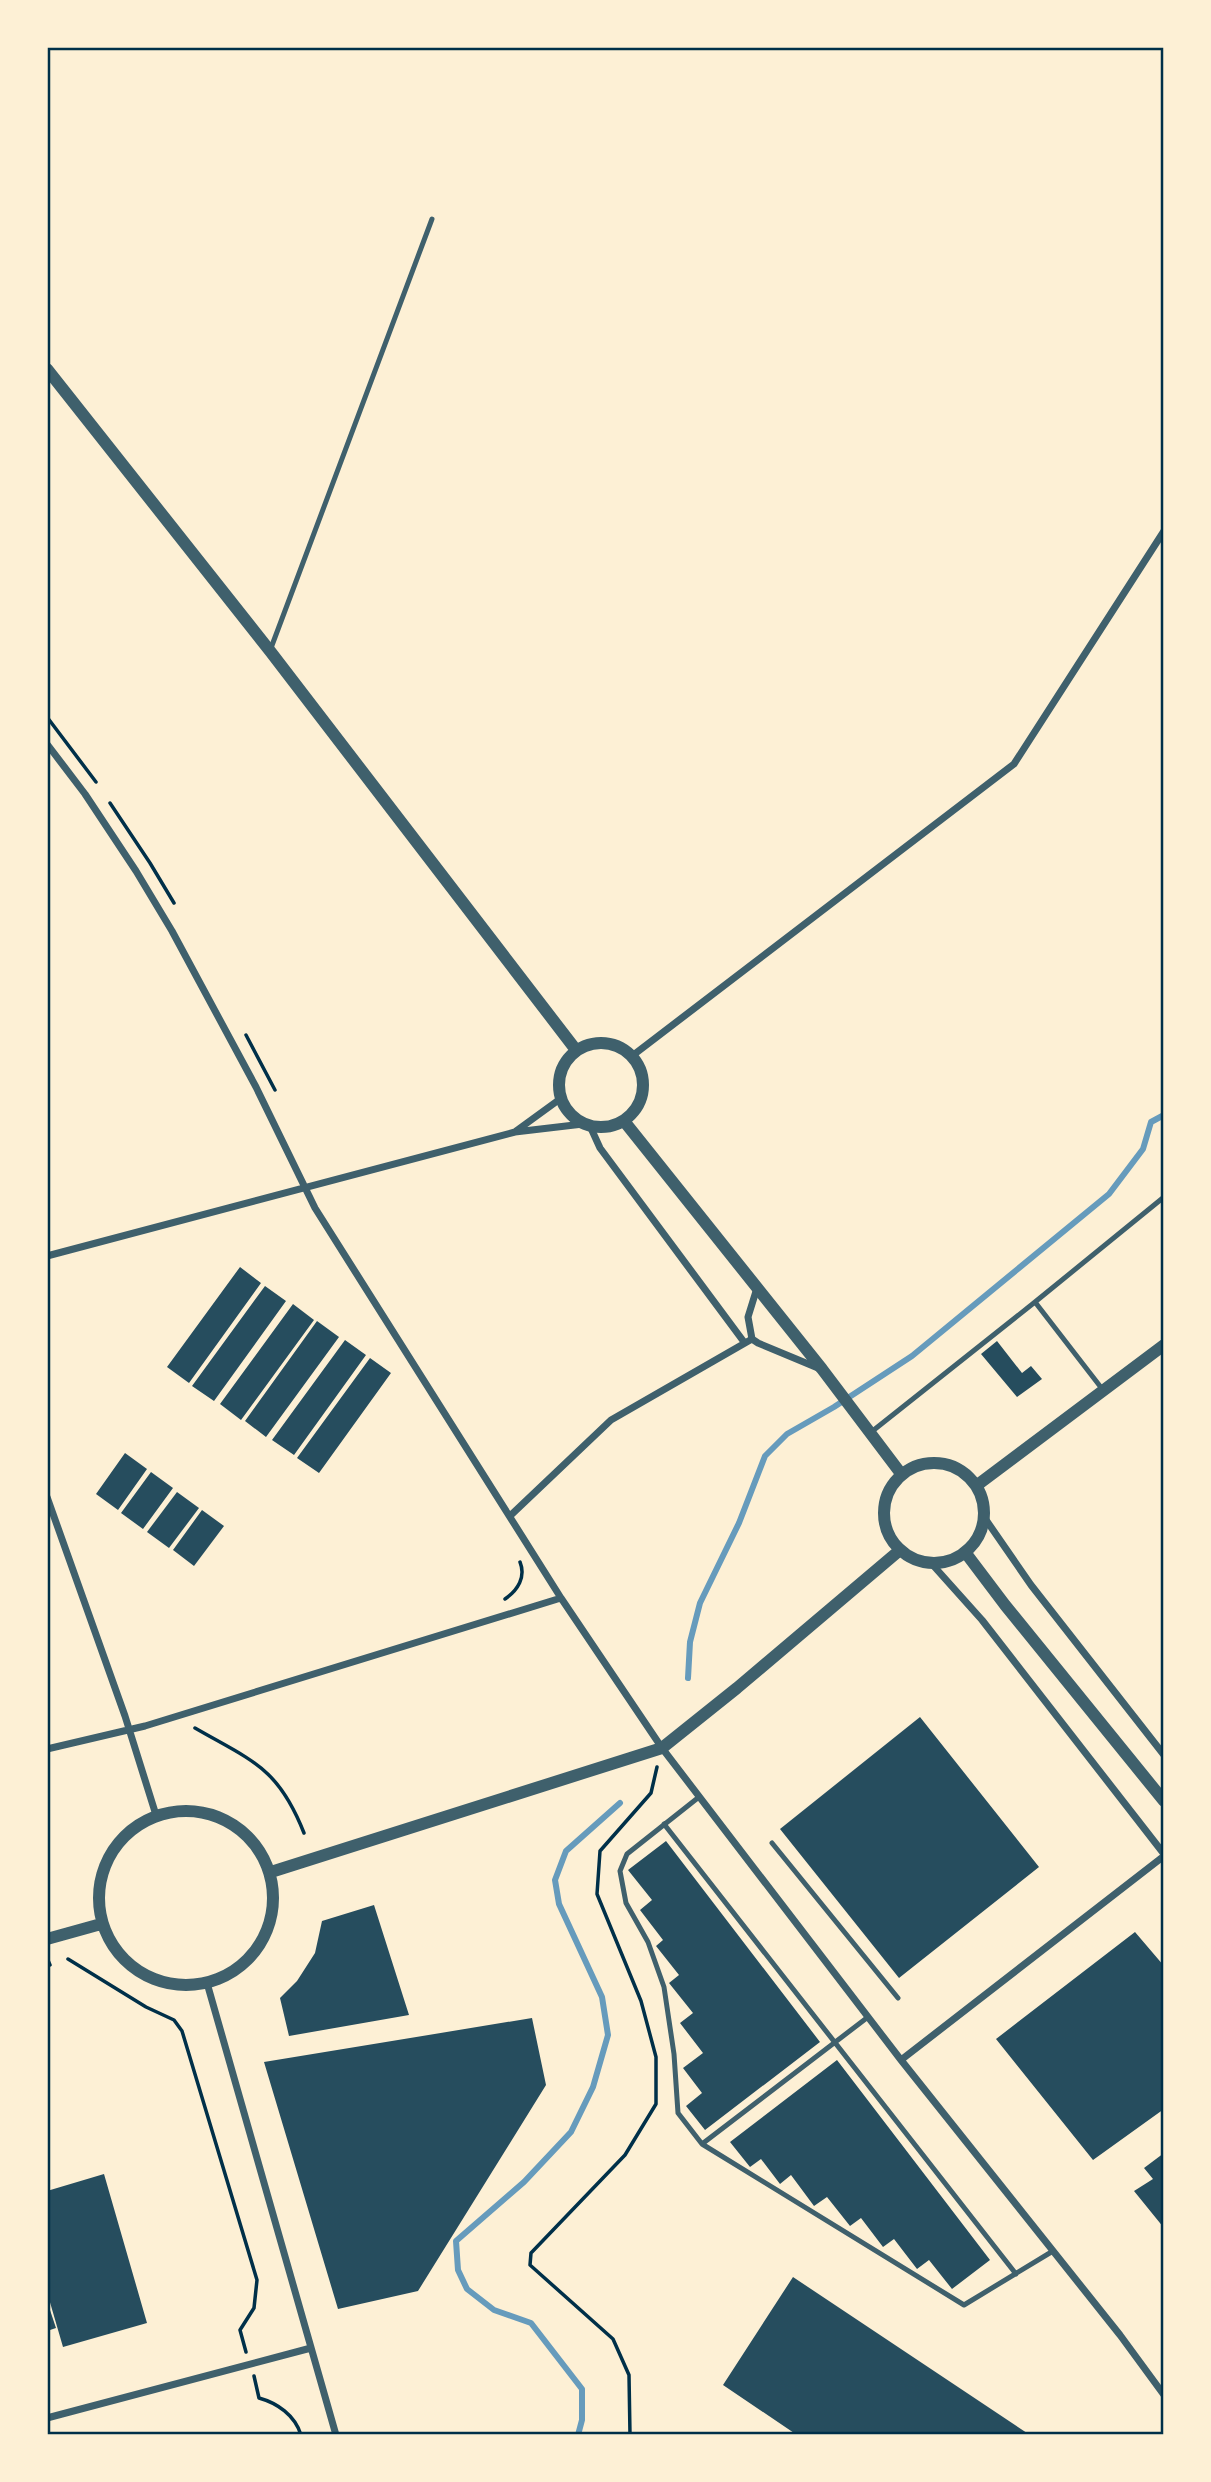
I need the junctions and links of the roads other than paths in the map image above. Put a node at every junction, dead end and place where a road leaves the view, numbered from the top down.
1 (432, 219) dead end
2 (47, 369) edge
3 (1164, 531) edge
4 (270, 651) junction
5 (47, 744) edge
6 (576, 1051) junction
7 (632, 1056) junction
8 (560, 1099) junction
9 (624, 1121) junction
10 (587, 1125) junction
11 (515, 1132) junction
12 (305, 1188) junction
13 (1164, 1198) edge
14 (47, 1256) edge
15 (757, 1288) junction
16 (1035, 1302) junction
17 (748, 1340) junction
18 (1164, 1345) edge
19 (822, 1369) junction
20 (1103, 1391) junction
21 (870, 1433) junction
22 (902, 1475) junction
23 (976, 1486) junction
24 (47, 1497) edge
25 (510, 1516) junction
26 (984, 1517) junction
27 (900, 1550) junction
28 (965, 1552) junction
29 (931, 1563) junction
30 (561, 1598) junction
31 (129, 1730) junction
32 (662, 1748) junction
33 (47, 1749) edge
34 (1164, 1755) edge
35 (699, 1797) junction
36 (1164, 1801) edge
37 (156, 1815) junction
38 (664, 1824) junction
39 (772, 1843) dead end
40 (1164, 1855) edge
41 (271, 1872) junction
42 (101, 1924) junction
43 (47, 1939) edge
44 (207, 1983) junction
45 (898, 1998) dead end
46 (868, 2017) junction
47 (833, 2042) junction
48 (901, 2060) junction
49 (702, 2144) junction
50 (1053, 2251) junction
51 (1016, 2274) junction
52 (311, 2348) junction
53 (1164, 2395) edge
54 (47, 2417) edge
55 (336, 2435) edge

1 - 4 lane
2 - 4 street
3 - 7 street
4 - 6 street
5 - 12 street
6 - 7 street
6 - 8 street
7 - 9 street
8 - 10 street
8 - 11 street
9 - 10 street
9 - 15 street
10 - 11 street
10 - 17 street
11 - 12 street
12 - 14 street
12 - 25 street
13 - 16 lane
15 - 17 street
15 - 19 street
16 - 20 lane
16 - 21 lane
17 - 19 street
17 - 25 street
18 - 20 street
19 - 21 street
20 - 23 street
21 - 22 street
22 - 23 street
22 - 27 street
23 - 26 street
24 - 31 street
25 - 30 street
26 - 28 street
26 - 34 street
27 - 29 street
27 - 32 street
28 - 29 street
28 - 36 street
29 - 40 street
30 - 31 street
30 - 32 street
31 - 33 street
31 - 37 street
32 - 35 street
32 - 41 street
35 - 38 lane
35 - 46 street
37 - 41 street
37 - 42 street
38 - 47 lane
38 - 49 lane
39 - 45 lane
40 - 48 street
41 - 44 street
42 - 43 street
42 - 44 street
44 - 52 street
46 - 47 lane
46 - 48 street
47 - 49 lane
47 - 51 lane
48 - 50 street
49 - 51 lane
50 - 51 lane
50 - 53 street
52 - 54 street
52 - 55 street

